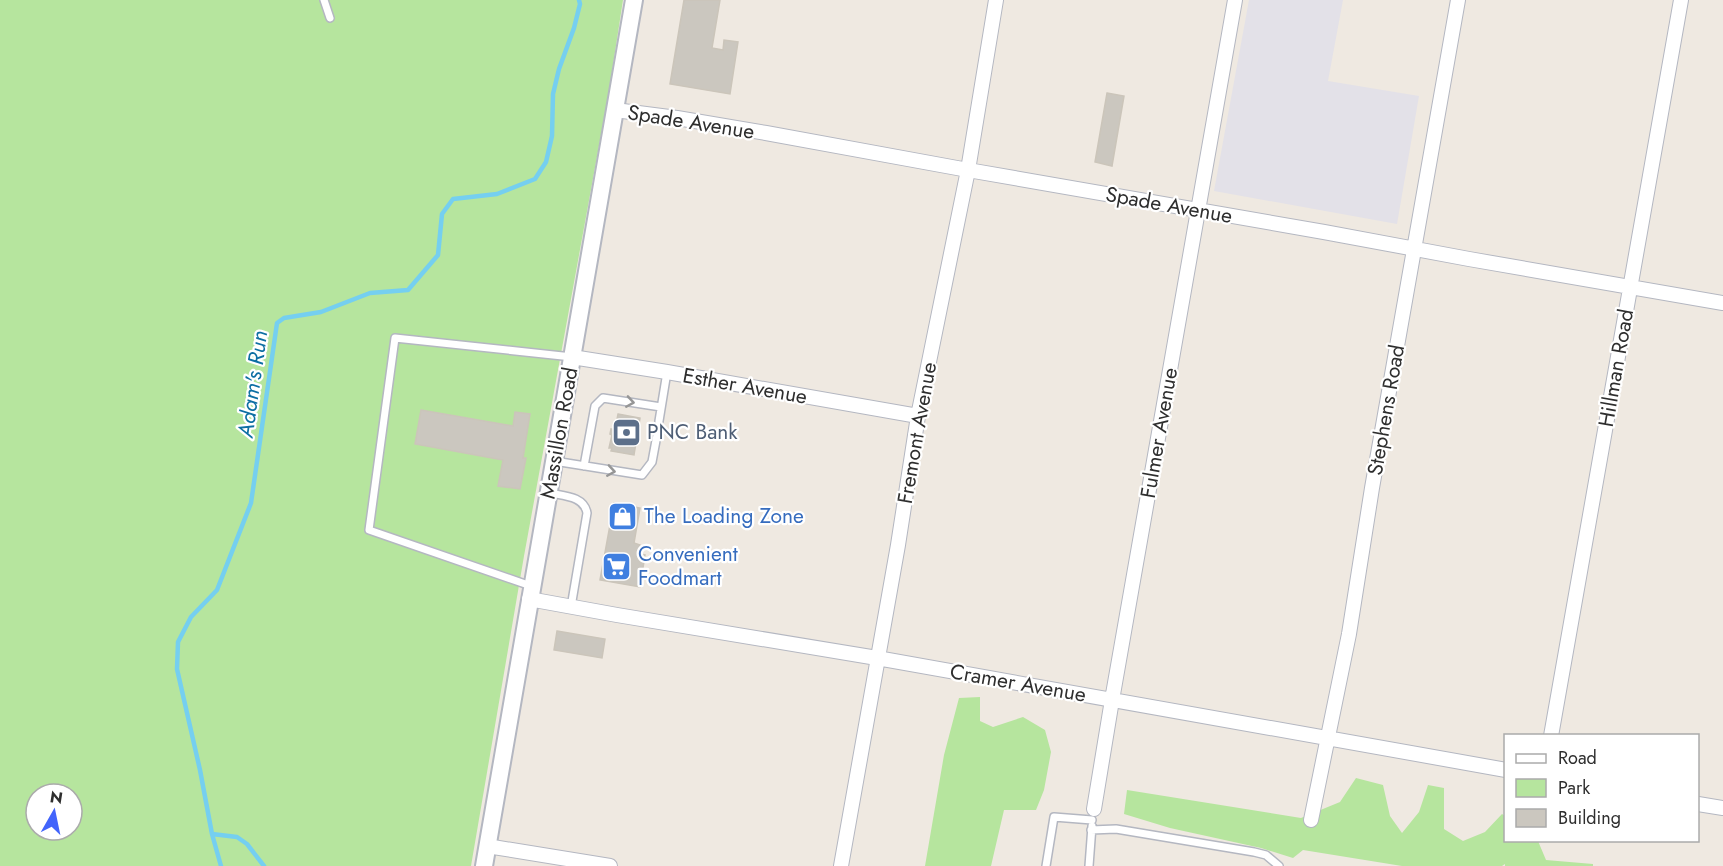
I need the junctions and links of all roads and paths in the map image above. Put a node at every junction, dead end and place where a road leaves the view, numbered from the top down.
1 (324, 0) edge
2 (634, 0) edge
3 (996, 0) edge
4 (1235, 0) edge
5 (1458, 0) edge
6 (1681, 0) edge
7 (330, 18) dead end
8 (615, 110) junction
9 (968, 170) junction
10 (1198, 210) junction
11 (1415, 249) junction
12 (1631, 287) junction
13 (1723, 303) edge
14 (572, 357) junction
15 (667, 372) junction
16 (661, 407) junction
17 (918, 416) junction
18 (659, 421) dead end
19 (657, 435) dead end
20 (554, 461) junction
21 (584, 466) junction
22 (548, 493) junction
23 (530, 593) junction
24 (571, 607) junction
25 (877, 658) junction
26 (1112, 700) junction
27 (1551, 734) edge
28 (1326, 738) junction
29 (1504, 770) edge
30 (1699, 804) edge
31 (1723, 808) edge
32 (1093, 815) junction
33 (1311, 820) dead end
34 (1091, 830) junction
35 (487, 846) junction
36 (484, 866) edge
37 (610, 866) edge
38 (841, 866) edge
39 (1046, 866) edge
40 (1089, 866) edge
41 (1279, 866) edge

1 - 7 lane
2 - 8 street, Massillon Road
3 - 9 street, Fremont Avenue
4 - 10 street, Fulmer Avenue
5 - 11 street, Stephens Road
6 - 12 street, Hillman Road
8 - 9 street, Spade Avenue
8 - 14 street, Massillon Road
9 - 10 street, Spade Avenue
9 - 17 street, Fremont Avenue
10 - 11 street, Spade Avenue
10 - 26 street, Fulmer Avenue
11 - 12 street, Spade Avenue
11 - 28 street, Stephens Road
12 - 13 street, Spade Avenue
12 - 27 street, Hillman Road
14 - 15 street, Esther Avenue
14 - 20 street, Massillon Road
14 - 23 lane
15 - 16 lane
15 - 17 street, Esther Avenue
16 - 18 lane
21 -> 16 lane
17 - 25 street, Fremont Avenue
21 -> 19 lane
20 - 21 lane
20 - 22 street, Massillon Road
22 - 23 street, Massillon Road
22 - 24 lane
23 - 24 street, Cramer Avenue
23 - 35 street, Massillon Road
24 - 25 street, Cramer Avenue
25 - 26 street, Cramer Avenue
25 - 38 street, Fremont Avenue
26 - 28 street, Cramer Avenue
26 - 32 street, Fulmer Avenue
28 - 29 street, Cramer Avenue
28 - 33 street, Stephens Road
30 - 31 street
32 - 34 lane, Fulmer Avenue
32 - 39 lane
34 - 40 lane, Fulmer Avenue
34 - 41 lane
35 - 36 street, Massillon Road
35 - 37 street

